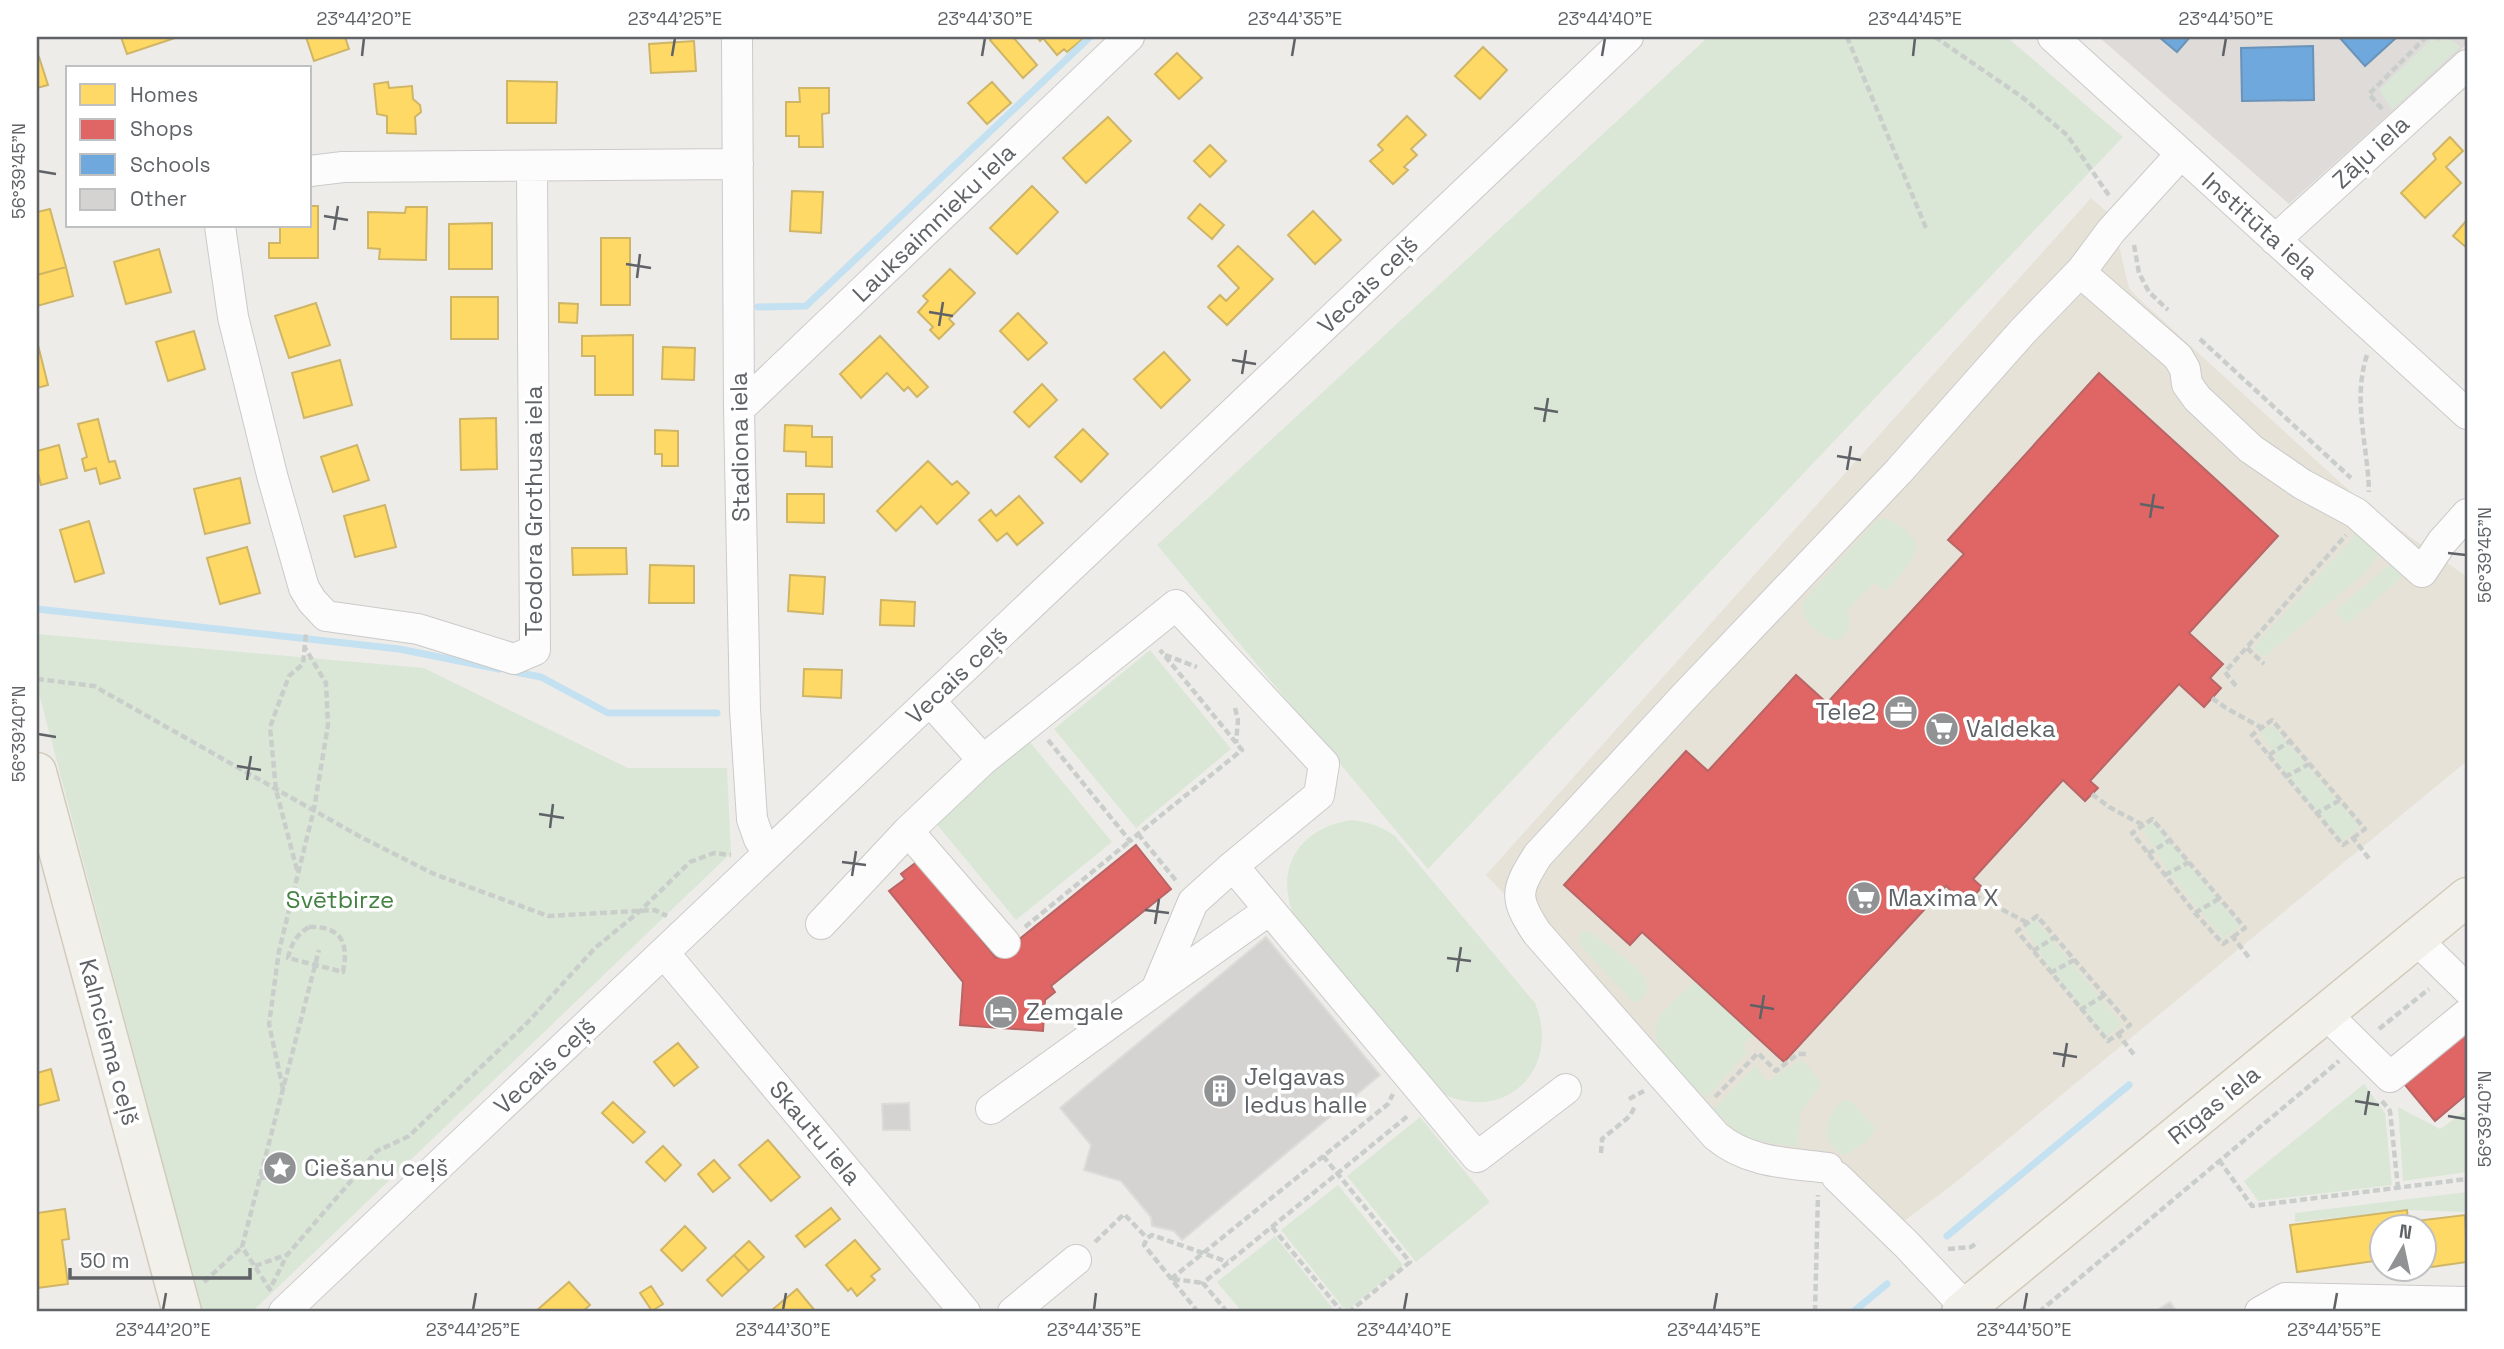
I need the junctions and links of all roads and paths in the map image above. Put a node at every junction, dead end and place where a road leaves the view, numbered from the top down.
1 (737, 37) edge
2 (1129, 37) edge
3 (1628, 37) edge
4 (1847, 37) edge
5 (1935, 37) edge
6 (2053, 37) edge
7 (2426, 37) edge
8 (2467, 65) edge
9 (2369, 94) dead end
10 (2181, 153) junction
11 (738, 164) junction
12 (532, 167) junction
13 (312, 172) edge
14 (2123, 217) junction
15 (220, 228) edge
16 (1926, 228) dead end
17 (2276, 240) junction
18 (2080, 272) junction
19 (2169, 311) dead end
20 (2377, 332) junction
21 (2199, 338) dead end
22 (739, 408) junction
23 (2467, 414) edge
24 (2355, 482) dead end
25 (2363, 490) dead end
26 (2467, 514) edge
27 (2354, 526) dead end
28 (306, 628) dead end
29 (1144, 630) junction
30 (305, 648) junction
31 (2247, 648) junction
32 (1164, 655) junction
33 (2264, 664) dead end
34 (1204, 672) dead end
35 (37, 679) edge
36 (2236, 686) dead end
37 (2212, 698) dead end
38 (930, 701) junction
39 (1234, 705) dead end
40 (1032, 721) junction
41 (2262, 728) junction
42 (2290, 741) junction
43 (1236, 743) junction
44 (2269, 755) junction
45 (983, 760) junction
46 (2309, 764) junction
47 (37, 772) edge
48 (2285, 777) junction
49 (276, 790) junction
50 (2092, 794) dead end
51 (2340, 800) junction
52 (314, 808) junction
53 (2315, 814) junction
54 (2143, 825) junction
55 (908, 831) junction
56 (1139, 834) junction
57 (2353, 838) junction
58 (2170, 840) junction
59 (1130, 841) junction
60 (2148, 854) junction
61 (765, 855) junction
62 (2371, 861) dead end
63 (2189, 862) junction
64 (1233, 866) junction
65 (298, 871) junction
66 (2165, 875) junction
67 (1975, 895) dead end
68 (2467, 897) edge
69 (2220, 898) junction
70 (1194, 902) junction
71 (640, 911) junction
72 (1268, 911) junction
73 (2195, 912) junction
74 (2028, 923) junction
75 (821, 924) dead end
76 (2055, 937) junction
77 (2233, 937) junction
78 (2416, 939) junction
79 (1005, 943) joint
80 (319, 950) dead end
81 (279, 951) junction
82 (2034, 951) junction
83 (664, 953) junction
84 (288, 958) junction
85 (2074, 960) junction
86 (2251, 960) dead end
87 (315, 965) junction
88 (2050, 973) junction
89 (2458, 980) edge
90 (1156, 990) junction
91 (2105, 995) junction
92 (2080, 1010) junction
93 (2325, 1013) junction
94 (2467, 1014) edge
95 (2118, 1034) junction
96 (2358, 1045) junction
97 (1808, 1054) dead end
98 (2135, 1056) dead end
99 (1393, 1058) junction
100 (2396, 1072) junction
101 (283, 1089) junction
102 (1566, 1089) dead end
103 (1428, 1099) junction
104 (1635, 1106) dead end
105 (991, 1109) dead end
106 (1698, 1115) junction
107 (1601, 1153) dead end
108 (1323, 1156) junction
109 (2219, 1160) junction
110 (1828, 1170) junction
111 (1338, 1173) junction
112 (278, 1176) dead end
113 (260, 1178) junction
114 (2467, 1179) edge
115 (2398, 1188) junction
116 (1272, 1227) junction
117 (1147, 1238) junction
118 (1978, 1242) dead end
119 (242, 1247) junction
120 (1940, 1249) dead end
121 (1203, 1254) junction
122 (287, 1255) junction
123 (1076, 1260) joint
124 (1228, 1262) junction
125 (254, 1266) junction
126 (1171, 1279) junction
127 (1203, 1283) junction
128 (191, 1299) edge
129 (276, 1301) edge
130 (2467, 1302) edge
131 (1966, 1311) edge
132 (965, 1312) edge
133 (1013, 1312) edge
134 (1198, 1312) edge
135 (1227, 1312) edge
136 (1342, 1312) edge
137 (1349, 1312) edge
138 (1815, 1312) edge
139 (2039, 1312) edge
140 (2260, 1312) edge

1 - 11 street, Stadiona iela
2 - 22 street, Lauksaimnieku iela
3 - 38 street, Vecais ceļš
4 - 16 path
5 - 14 path
6 - 10 street, Institūta iela
7 - 9 path
8 - 17 street, Zāļu iela
10 - 14 street
10 - 17 street, Institūta iela
11 - 12 street
11 - 22 street, Stadiona iela
12 - 13 street
12 - 15 street, Teodora Grothusa iela
14 - 18 street
14 - 19 path
17 - 20 street, Institūta iela
18 - 26 street
18 - 106 street
20 - 23 street, Institūta iela
20 - 25 path
21 - 24 path
22 - 61 street, Stadiona iela
27 - 31 path
28 - 30 path
29 - 32 path
29 - 40 street
29 - 64 street
30 - 49 path
30 - 52 path
31 - 33 path
31 - 36 path
32 - 34 path
32 - 43 path
35 - 49 path
37 - 41 path
38 - 45 street
38 - 61 street, Vecais ceļš
39 - 43 path
40 - 45 street
40 - 59 path
41 - 42 path
41 - 44 path
42 - 44 path
42 - 46 path
43 - 56 path
44 - 48 path
45 - 55 street
46 - 48 path
46 - 51 path
47 - 128 main road, Kalnciema ceļš
48 - 53 path
49 - 52 path
49 - 65 path
50 - 54 path
51 - 53 path
51 - 57 path
52 - 65 path
52 - 71 path
53 - 57 path
54 - 58 path
54 - 60 path
55 - 75 street
55 - 79 street
56 - 59 path
56 - 70 path
57 - 62 path
58 - 60 path
58 - 63 path
59 - 79 path
60 - 66 path
61 - 71 path
61 - 83 street, Vecais ceļš
63 - 66 path
63 - 69 path
64 - 70 street
64 - 72 street
65 - 81 path
66 - 73 path
67 - 74 path
68 - 78 main road, Rīgas iela
69 - 73 path
69 - 77 path
70 - 90 street
71 - 122 path
72 - 90 street
72 - 99 street
73 - 77 path
74 - 76 path
74 - 82 path
76 - 82 path
76 - 85 path
77 - 86 path
78 - 89 street
78 - 93 main road, Rīgas iela
80 - 87 path
81 - 84 path
81 - 101 path
82 - 88 path
83 - 129 street, Vecais ceļš
83 - 132 street, Skautu iela
84 - 87 path
84 - 87 path
85 - 88 path
85 - 91 path
87 - 101 path
88 - 92 path
89 - 96 path
90 - 105 street
91 - 92 path
91 - 95 path
92 - 95 path
93 - 96 street
93 - 131 main road, Rīgas iela
94 - 100 street
95 - 98 path
96 - 100 street
96 - 109 path
97 - 106 path
99 - 103 street
99 - 108 path
100 - 115 path
101 - 113 path
102 - 103 street
103 - 111 path
104 - 107 path
106 - 110 street
108 - 111 path
108 - 121 path
109 - 115 path
109 - 139 path
110 - 131 street
110 - 138 path
111 - 116 path
111 - 137 path
112 - 113 path
113 - 119 path
114 - 115 path
116 - 124 path
116 - 136 path
117 - 121 path
117 - 123 path
117 - 126 path
118 - 120 path
119 - 125 path
119 - 128 path
121 - 124 path
121 - 126 path
122 - 125 path
122 - 129 path
123 - 133 street
124 - 127 path
125 - 129 path
126 - 127 path
126 - 134 path
127 - 135 path
130 - 140 street

